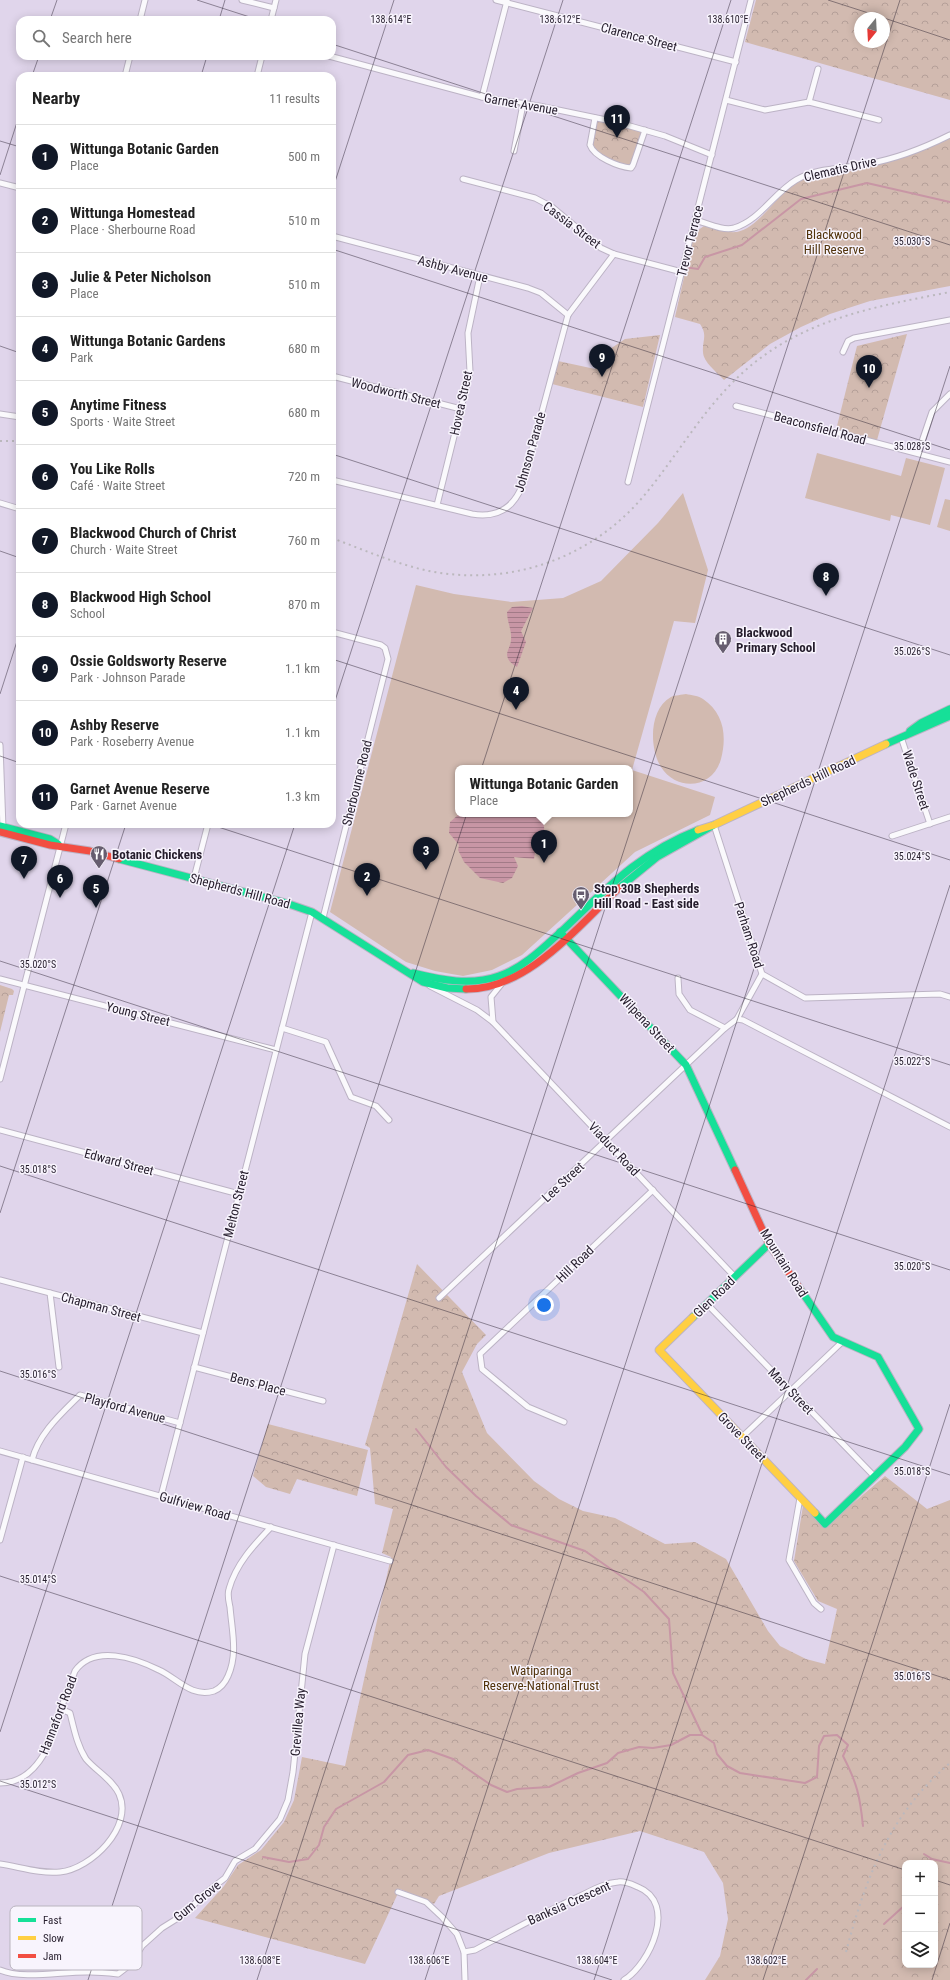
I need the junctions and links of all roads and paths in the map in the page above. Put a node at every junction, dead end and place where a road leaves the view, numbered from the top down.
1 (145, 0) edge
2 (242, 0) edge
3 (276, 0) edge
4 (496, 0) edge
5 (751, 0) edge
6 (506, 1) edge
7 (274, 8) junction
8 (141, 16) edge
9 (272, 16) edge
10 (336, 58) edge
11 (129, 60) edge
12 (261, 60) edge
13 (736, 62) junction
14 (818, 69) dead end
15 (126, 72) edge
16 (258, 72) edge
17 (482, 97) junction
18 (726, 100) junction
19 (809, 102) junction
20 (523, 104) junction
21 (595, 118) junction
22 (879, 120) dead end
23 (645, 130) junction
24 (950, 135) edge
25 (514, 151) dead end
26 (712, 155) junction
27 (463, 179) dead end
28 (0, 183) edge
29 (16, 187) edge
30 (695, 220) junction
31 (336, 237) edge
32 (614, 254) junction
33 (682, 272) junction
34 (480, 276) junction
35 (568, 314) junction
36 (950, 320) edge
37 (843, 352) dead end
38 (336, 377) edge
39 (950, 394) edge
40 (736, 406) dead end
41 (461, 409) junction
42 (0, 414) edge
43 (16, 416) edge
44 (918, 453) junction
45 (950, 462) edge
46 (336, 481) edge
47 (628, 482) dead end
48 (0, 504) edge
49 (437, 505) junction
50 (16, 508) edge
51 (336, 633) edge
52 (950, 708) edge
53 (950, 716) edge
54 (901, 737) junction
55 (0, 745) edge
56 (950, 817) edge
57 (930, 824) junction
58 (714, 825) junction
59 (65, 828) edge
60 (207, 828) edge
61 (1, 829) edge
62 (892, 836) dead end
63 (60, 845) junction
64 (194, 878) junction
65 (312, 912) junction
66 (323, 918) junction
67 (560, 932) junction
68 (566, 938) junction
69 (405, 971) junction
70 (762, 974) junction
71 (678, 978) dead end
72 (0, 979) edge
73 (423, 982) junction
74 (503, 982) junction
75 (24, 985) junction
76 (950, 997) edge
77 (737, 1019) junction
78 (493, 1022) junction
79 (282, 1028) junction
80 (725, 1028) junction
81 (276, 1050) junction
82 (686, 1065) junction
83 (0, 1079) edge
84 (389, 1120) dead end
85 (950, 1127) edge
86 (0, 1130) edge
87 (607, 1141) junction
88 (653, 1190) junction
89 (239, 1194) junction
90 (769, 1244) junction
91 (735, 1277) junction
92 (0, 1280) edge
93 (50, 1293) junction
94 (439, 1298) dead end
95 (707, 1304) junction
96 (203, 1333) junction
97 (841, 1343) junction
98 (659, 1350) joint
99 (59, 1367) dead end
100 (194, 1367) junction
101 (791, 1390) junction
102 (323, 1401) dead end
103 (564, 1422) dead end
104 (180, 1423) junction
105 (742, 1437) junction
106 (0, 1451) edge
107 (23, 1457) junction
108 (32, 1460) junction
109 (875, 1478) junction
110 (161, 1496) junction
111 (800, 1498) junction
112 (271, 1527) junction
113 (0, 1540) edge
114 (334, 1545) junction
115 (390, 1561) dead end
116 (821, 1609) dead end
117 (61, 1709) junction
118 (0, 1783) edge
119 (0, 1864) edge
120 (226, 1878) joint
121 (398, 1892) dead end
122 (142, 1946) edge
123 (464, 1952) junction
124 (0, 1970) edge
125 (123, 1970) edge
126 (465, 1980) edge
127 (624, 1980) edge

1 - 8 street
2 - 7 street
3 - 7 street
4 - 6 street, Clarence Street
5 - 13 street, Trevor Terrace
6 - 13 street, Clarence Street
6 - 17 street
7 - 9 street
10 - 17 street, Garnet Avenue
11 - 15 street
12 - 16 street
13 - 18 street, Trevor Terrace
14 - 19 street
17 - 20 street, Garnet Avenue
18 - 19 street
18 - 26 street, Trevor Terrace
19 - 22 street
20 - 21 street, Garnet Avenue
20 - 25 street
21 - 23 street, Garnet Avenue
21 - 23 street
23 - 26 street, Garnet Avenue
24 - 30 street, Clematis Drive
26 - 30 street, Trevor Terrace
27 - 32 street, Cassia Street
28 - 29 street
30 - 33 street, Trevor Terrace
31 - 34 street, Ashby Avenue
32 - 33 street, Cassia Street
32 - 35 street, Johnson Parade
33 - 47 street, Trevor Terrace
34 - 35 street, Ashby Avenue
34 - 41 street, Hovea Street
35 - 49 street, Johnson Parade
36 - 37 street
38 - 41 street, Woodworth Street
39 - 44 street
40 - 44 street, Beaconsfield Road
41 - 49 street, Hovea Street
42 - 43 street
44 - 45 street, Beaconsfield Road
46 - 49 street, Johnson Parade
48 - 50 street
51 - 66 street, Sherbourne Road
52 - 54 main road, Shepherds Hill Road
53 - 54 main road, Shepherds Hill Road
54 - 57 street, Wade Street
54 - 58 main road, Shepherds Hill Road
55 - 61 street
56 - 57 street
57 - 62 street
58 - 67 main road, Shepherds Hill Road
58 - 68 main road, Shepherds Hill Road
58 - 70 street, Parham Road
59 - 63 street
60 - 64 street
61 - 63 main road, Shepherds Hill Road
63 - 64 main road, Shepherds Hill Road
63 - 75 street
64 - 65 main road, Shepherds Hill Road
65 - 66 main road, Shepherds Hill Road
65 - 79 street, Melton Street
66 - 69 main road, Shepherds Hill Road
67 - 68 main road, Wilpena Street
67 - 69 main road, Shepherds Hill Road
68 - 74 main road, Shepherds Hill Road
68 - 82 main road, Wilpena Street
69 - 73 main road, Shepherds Hill Road
70 - 76 street, Parham Road
70 - 77 street
71 - 80 street
72 - 75 street, Young Street
73 - 74 main road, Shepherds Hill Road
73 - 78 street, Viaduct Road
74 - 78 street
75 - 81 street, Young Street
75 - 83 street
77 - 80 street
77 - 85 street
78 - 87 street, Viaduct Road
79 - 81 street, Melton Street
79 - 84 street
80 - 82 street
81 - 89 street, Melton Street
82 - 87 street, Lee Street
82 - 90 main road, Mountain Road
86 - 89 street, Edward Street
87 - 88 street, Viaduct Road
87 - 94 street, Lee Street
88 - 91 street, Viaduct Road
88 - 103 street, Hill Road
89 - 96 street, Melton Street
90 - 91 main road, Glen Road
90 - 97 main road, Mountain Road
91 - 95 main road, Glen Road
92 - 93 street, Chapman Street
93 - 96 street, Chapman Street
93 - 99 street
95 - 98 main road, Glen Road
95 - 101 street, Mary Street
96 - 100 street, Melton Street
97 - 101 street
97 - 109 main road, Mountain Road
98 - 105 main road, Grove Street
100 - 102 street, Bens Place
100 - 104 street, Melton Street
101 - 105 street
101 - 109 street, Mary Street
104 - 108 street, Playford Avenue
104 - 110 street, Melton Street
105 - 111 main road, Grove Street
106 - 107 street, Gulfview Road
107 - 108 street, Gulfview Road
107 - 113 street
108 - 110 street, Gulfview Road
109 - 111 main road, Grove Street
110 - 112 street, Gulfview Road
111 - 116 street
112 - 114 street, Gulfview Road
112 - 117 street, Hannaford Road
114 - 115 street, Gulfview Road
114 - 120 street, Grevillea Way
117 - 118 street, Hannaford Road
117 - 119 street
120 - 122 street, Gum Grove
121 - 123 street
123 - 126 street
123 - 127 street, Banksia Crescent
124 - 125 street, Gum Grove

